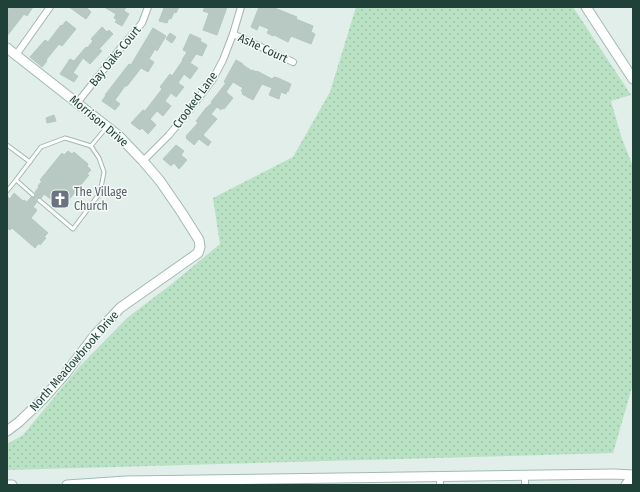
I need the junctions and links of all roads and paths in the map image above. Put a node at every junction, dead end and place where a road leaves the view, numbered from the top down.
1 (50, 7) edge
2 (148, 7) edge
3 (241, 7) edge
4 (586, 7) edge
5 (233, 34) junction
6 (7, 48) edge
7 (16, 55) junction
8 (293, 62) dead end
9 (633, 79) edge
10 (77, 102) junction
11 (108, 127) junction
12 (7, 145) edge
13 (91, 146) junction
14 (143, 161) junction
15 (30, 162) junction
16 (16, 180) junction
17 (7, 190) edge
18 (33, 195) dead end
19 (39, 200) dead end
20 (200, 249) joint
21 (7, 431) edge
22 (525, 475) junction
23 (633, 475) edge
24 (365, 481) edge
25 (440, 481) edge
26 (293, 482) edge
27 (7, 485) edge
28 (12, 485) edge
29 (67, 485) edge
30 (525, 485) edge
31 (626, 485) edge

1 - 7 street
2 - 10 street, Bay Oaks Court
3 - 5 street, Crooked Lane
4 - 9 main road
5 - 8 street, Ashe Court
5 - 14 street, Crooked Lane
6 - 7 main road, Morrison Drive
7 - 10 main road, Morrison Drive
10 - 11 main road, Morrison Drive
11 - 13 lane
11 - 14 main road, Morrison Drive
12 - 15 lane
13 - 15 lane
13 - 19 lane
14 - 20 main road, Morrison Drive
15 - 16 lane
16 - 17 lane
16 - 18 lane
20 - 21 main road, North Meadowbrook Drive
22 - 23 main road
22 - 25 main road
22 - 30 street
23 - 31 main road
24 - 25 main road
24 - 26 main road
26 - 29 main road
27 - 28 main road

